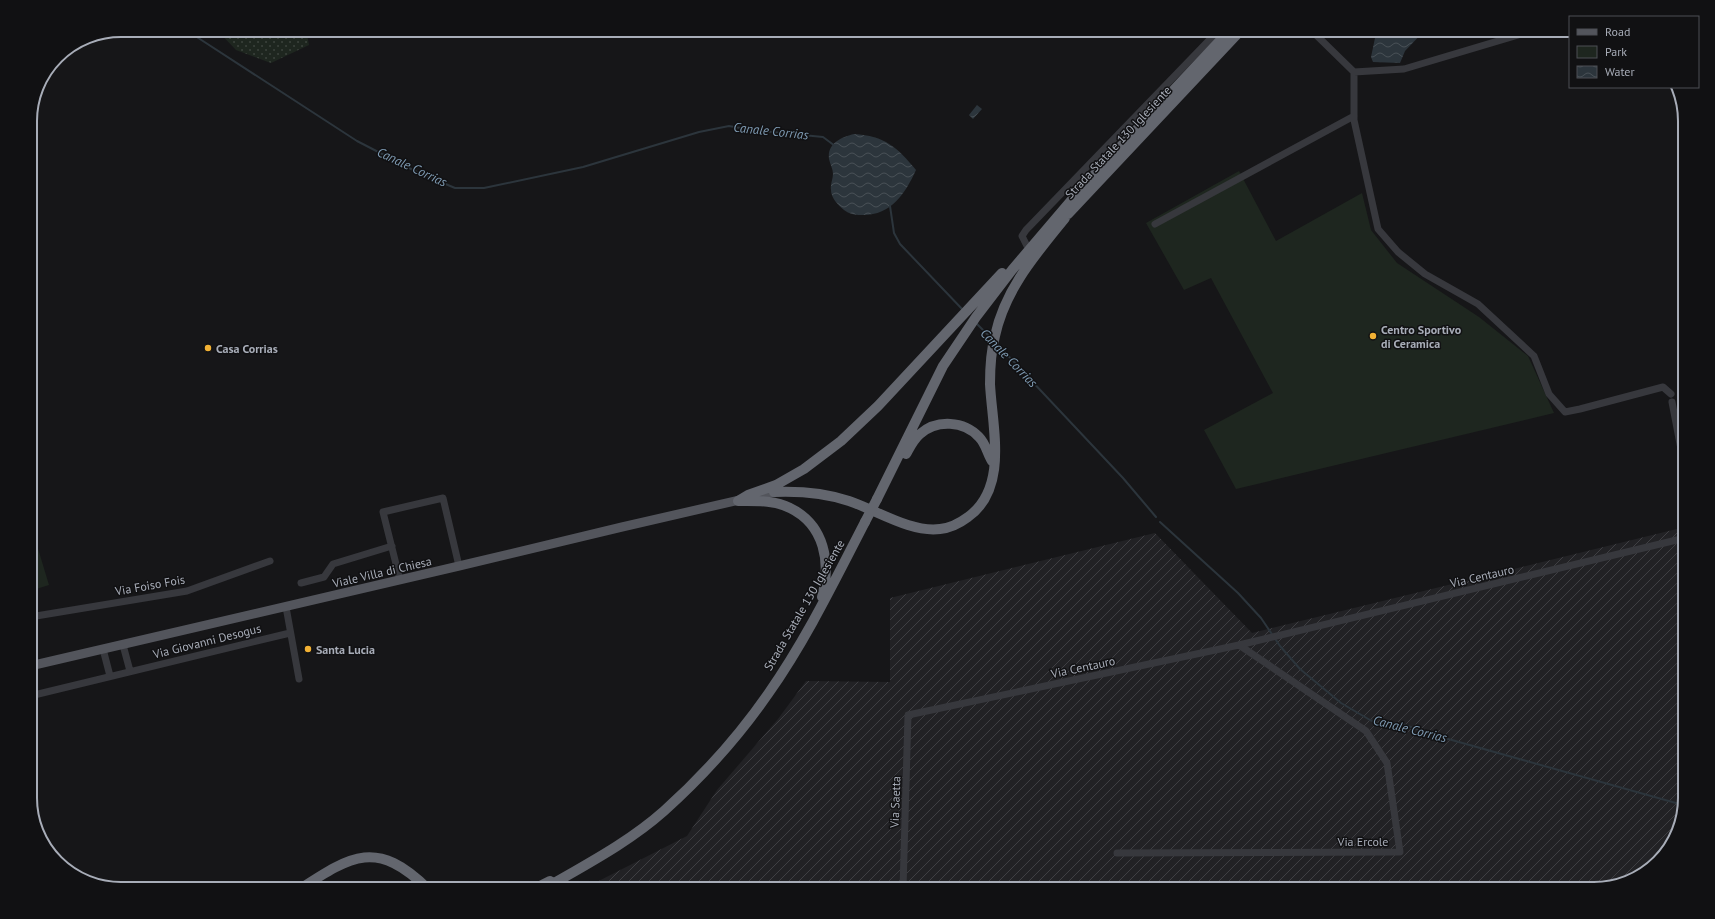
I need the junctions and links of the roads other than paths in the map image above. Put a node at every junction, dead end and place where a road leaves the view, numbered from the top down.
1 (1212, 37) edge
2 (1223, 37) edge
3 (1234, 37) edge
4 (1318, 37) edge
5 (1512, 37) edge
6 (1354, 72) junction
7 (1354, 116) junction
8 (1081, 189) junction
9 (1066, 216) junction
10 (1155, 224) dead end
11 (1027, 246) junction
12 (1012, 270) junction
13 (1671, 394) dead end
14 (1672, 402) dead end
15 (1678, 433) edge
16 (994, 464) junction
17 (774, 492) joint
18 (877, 498) junction
19 (738, 501) junction
20 (1678, 540) edge
21 (392, 546) junction
22 (270, 561) dead end
23 (459, 566) junction
24 (400, 580) junction
25 (301, 583) dead end
26 (828, 588) junction
27 (286, 607) junction
28 (37, 616) edge
29 (290, 632) junction
30 (123, 645) junction
31 (1239, 645) junction
32 (103, 649) junction
33 (37, 664) edge
34 (130, 671) junction
35 (110, 676) junction
36 (299, 680) dead end
37 (37, 694) edge
38 (908, 715) joint
39 (1117, 853) dead end
40 (571, 873) junction
41 (311, 882) edge
42 (420, 882) edge
43 (550, 882) edge
44 (556, 882) edge
45 (560, 882) edge
46 (903, 882) edge

1 - 11 street
2 - 8 highway, Strada Statale 130 Iglesiente
3 - 9 highway, Strada Statale 130 Iglesiente
4 - 6 street
5 - 6 street
6 - 7 street
7 - 10 street
7 - 13 street
8 - 11 highway
8 - 12 highway, Strada Statale 130 Iglesiente
9 - 12 highway, Strada Statale 130 Iglesiente
9 - 16 highway
11 - 19 highway
12 - 18 highway, Strada Statale 130 Iglesiente
14 - 15 street
16 - 17 highway
16 - 18 highway
17 - 19 main road, Viale Villa di Chiesa
18 - 26 highway, Strada Statale 130 Iglesiente, bridge
19 - 23 main road, Viale Villa di Chiesa
19 - 26 highway
20 - 31 street, Via Centauro
21 - 23 street
21 - 24 street
21 - 25 street
22 - 28 street, Via Foiso Fois
23 - 24 main road, Viale Villa di Chiesa
24 - 27 main road, Viale Villa di Chiesa
26 - 40 highway, Strada Statale 130 Iglesiente
27 - 29 street
27 - 30 main road, Viale Villa di Chiesa
29 - 34 street, Via Giovanni Desogus
29 - 36 street
30 - 32 main road, Viale Villa di Chiesa
30 - 34 street
31 - 38 street, Via Centauro
31 - 39 street, Via Ercole
32 - 33 main road, Viale Villa di Chiesa
32 - 35 street
34 - 35 street, Via Giovanni Desogus
35 - 37 street, Via Giovanni Desogus
38 - 46 street, Via Saetta
40 - 43 highway
40 - 44 highway, Strada Statale 130 Iglesiente
40 - 45 highway
41 - 42 highway

